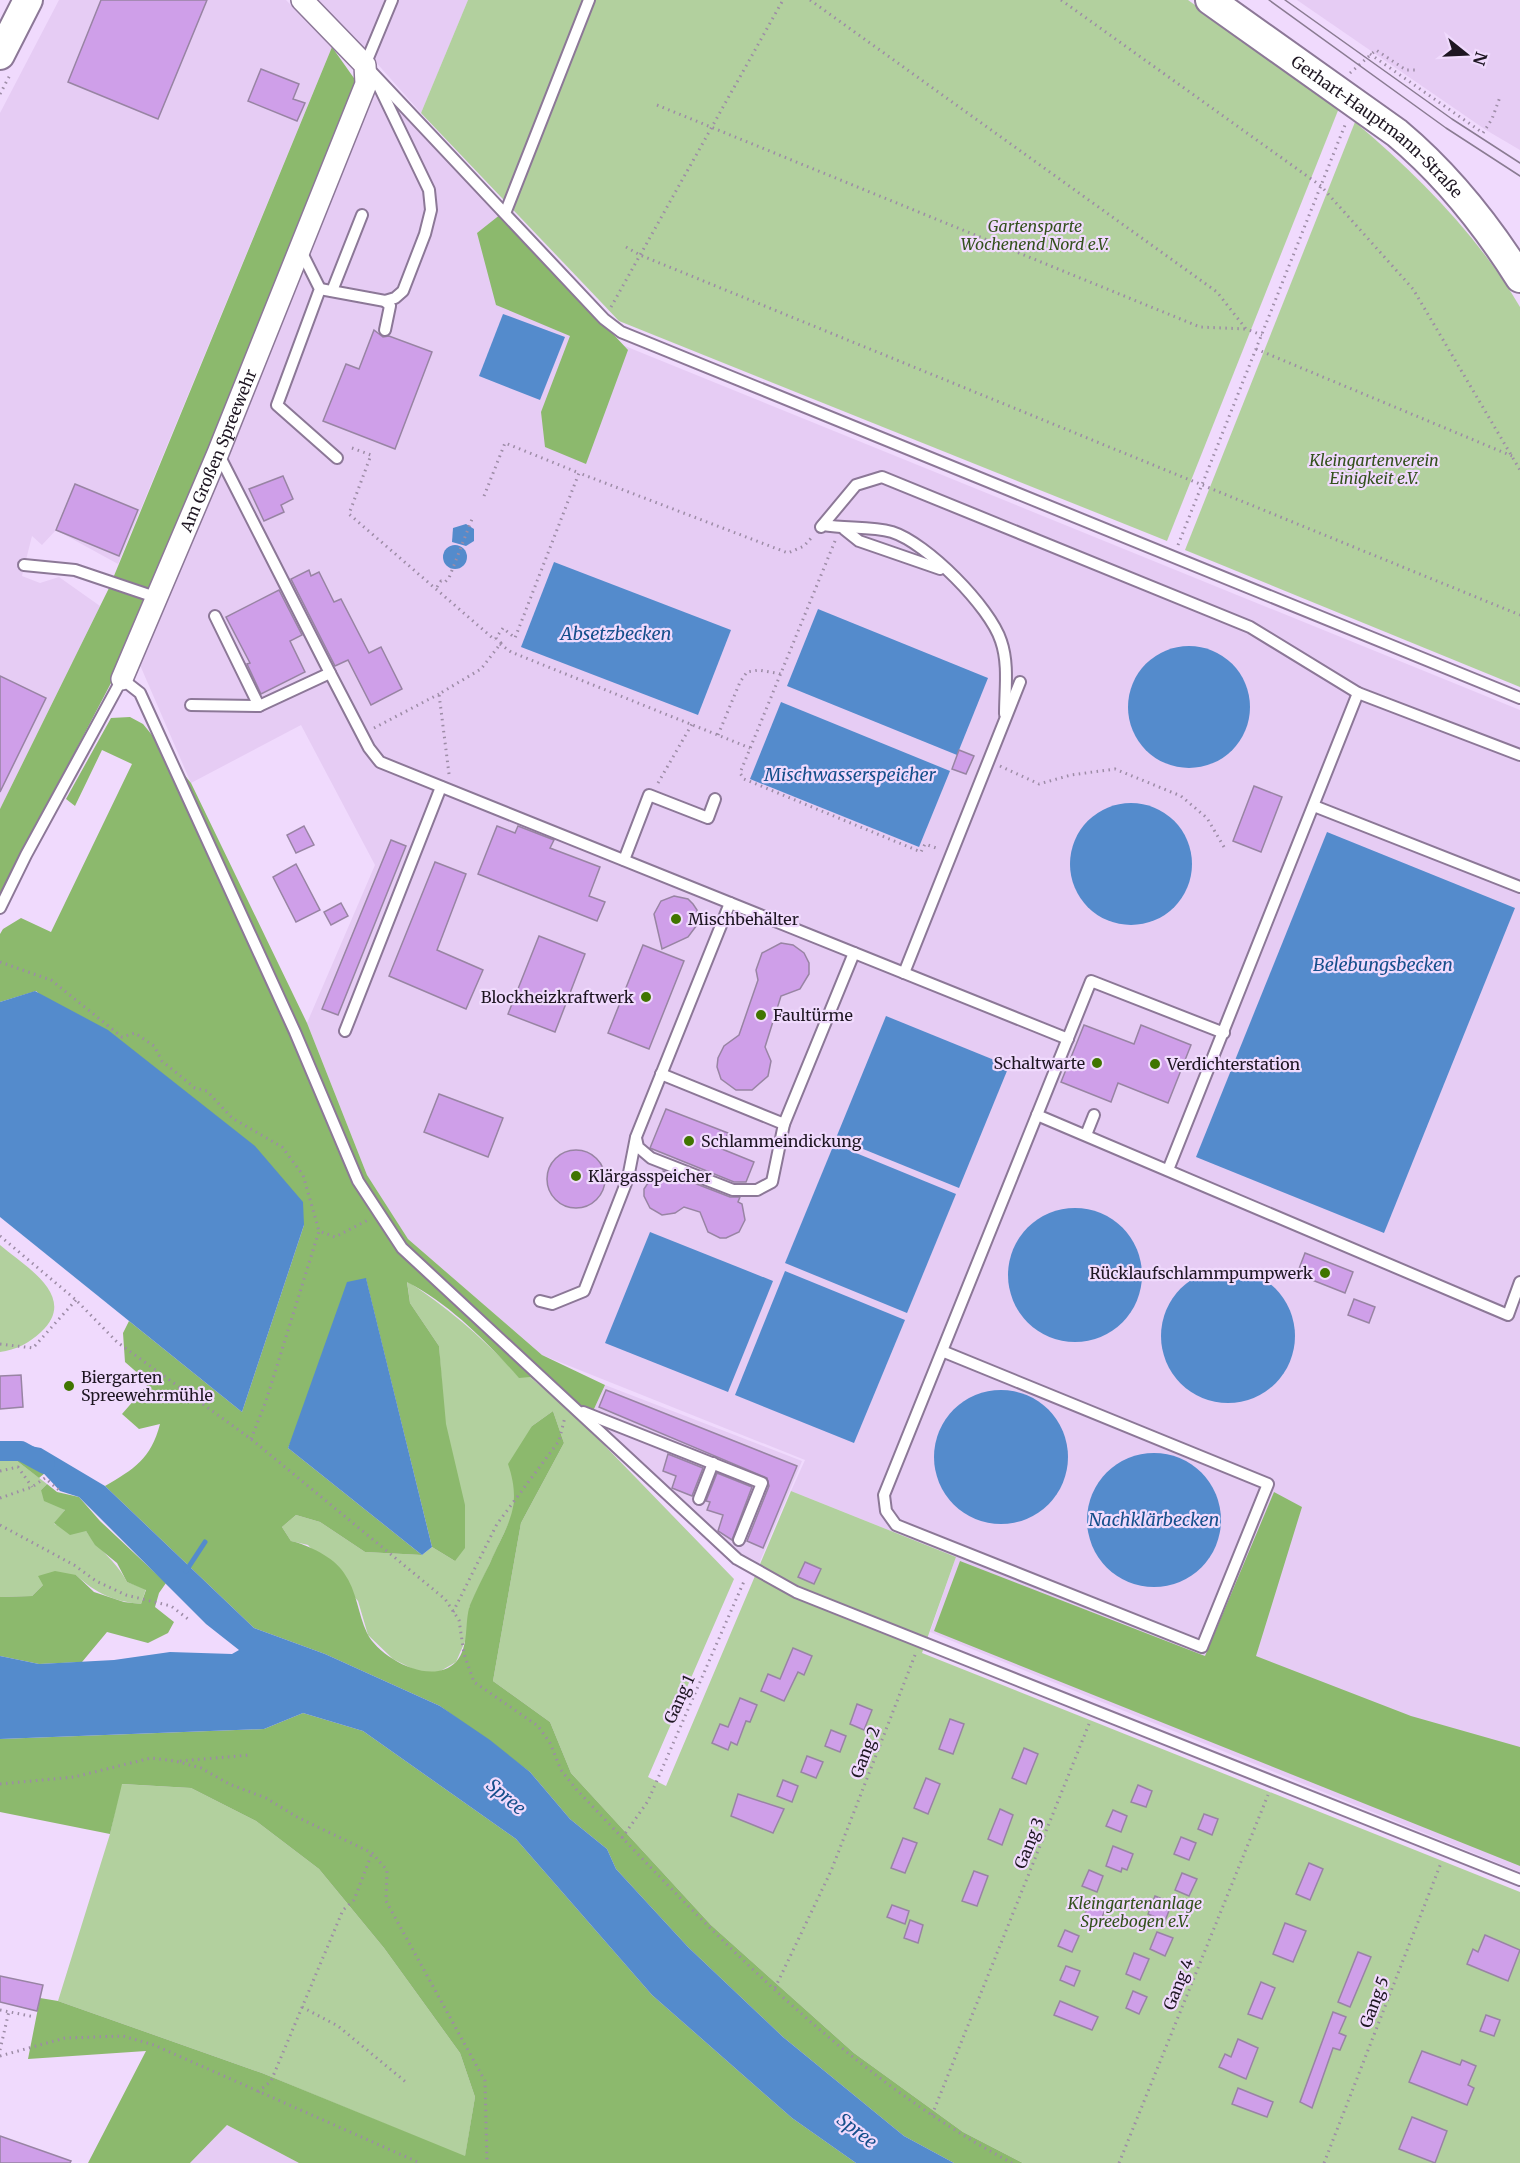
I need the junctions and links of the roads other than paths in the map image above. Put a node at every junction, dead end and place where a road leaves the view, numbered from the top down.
1 (302, 0) edge
2 (392, 0) edge
3 (589, 0) edge
4 (1210, 0) edge
5 (23, 7) edge
6 (0, 55) edge
7 (369, 69) junction
8 (506, 211) junction
9 (362, 215) dead end
10 (300, 251) junction
11 (1520, 277) edge
12 (320, 289) junction
13 (332, 291) junction
14 (385, 301) junction
15 (385, 330) dead end
16 (218, 453) junction
17 (337, 458) dead end
18 (844, 529) junction
19 (24, 565) dead end
20 (951, 574) junction
21 (158, 598) junction
22 (215, 616) dead end
23 (330, 673) junction
24 (122, 679) junction
25 (1020, 682) dead end
26 (1358, 693) junction
27 (1520, 698) edge
28 (191, 705) dead end
29 (259, 706) junction
30 (1005, 721) junction
31 (1520, 755) edge
32 (446, 789) junction
33 (715, 799) dead end
34 (1314, 806) junction
35 (624, 860) junction
36 (1520, 887) edge
37 (730, 903) junction
38 (0, 908) edge
39 (854, 953) junction
40 (904, 973) junction
41 (345, 1031) dead end
42 (1224, 1033) junction
43 (1068, 1039) junction
44 (661, 1074) junction
45 (1037, 1115) junction
46 (1094, 1116) dead end
47 (784, 1124) junction
48 (1086, 1135) junction
49 (636, 1137) junction
50 (1168, 1170) junction
51 (1520, 1282) edge
52 (540, 1301) dead end
53 (942, 1350) junction
54 (573, 1406) junction
55 (713, 1463) junction
56 (699, 1499) dead end
57 (739, 1540) dead end
58 (1520, 1880) edge

1 - 7 street
2 - 7 lane
3 - 8 lane
4 - 11 street, Gerhart-Hauptmann-Straße
5 - 6 street
7 - 8 lane
7 - 10 street, Am Großen Spreewehr
7 - 14 lane
8 - 27 lane
9 - 13 lane
10 - 12 lane
10 - 16 street, Am Großen Spreewehr
12 - 13 lane
12 - 17 lane
13 - 14 lane
14 - 15 lane
16 - 21 street, Am Großen Spreewehr
16 - 23 lane
18 - 20 lane
18 - 20 lane
18 - 26 lane
19 - 21 lane
20 - 30 lane
21 - 24 street, Am Großen Spreewehr
22 - 29 lane
23 - 29 lane
23 - 32 lane
24 - 38 lane, Am Großen Spreewehr
24 - 54 lane
25 - 30 lane
26 - 31 lane
26 - 34 lane
28 - 29 lane
30 - 40 lane
32 - 35 lane
32 - 41 lane
33 - 35 lane
34 - 36 lane
34 - 42 lane
35 - 37 lane
37 - 39 lane
37 - 44 lane
39 - 40 lane
39 - 47 lane
40 - 43 lane
42 - 43 lane
42 - 50 lane
43 - 45 lane
44 - 47 lane
44 - 49 lane
45 - 48 lane
45 - 53 lane
46 - 48 lane
47 - 49 lane
48 - 50 lane
49 - 52 lane
50 - 51 lane
53 - 53 lane
54 - 55 lane
54 - 58 lane
55 - 56 lane
55 - 57 lane

